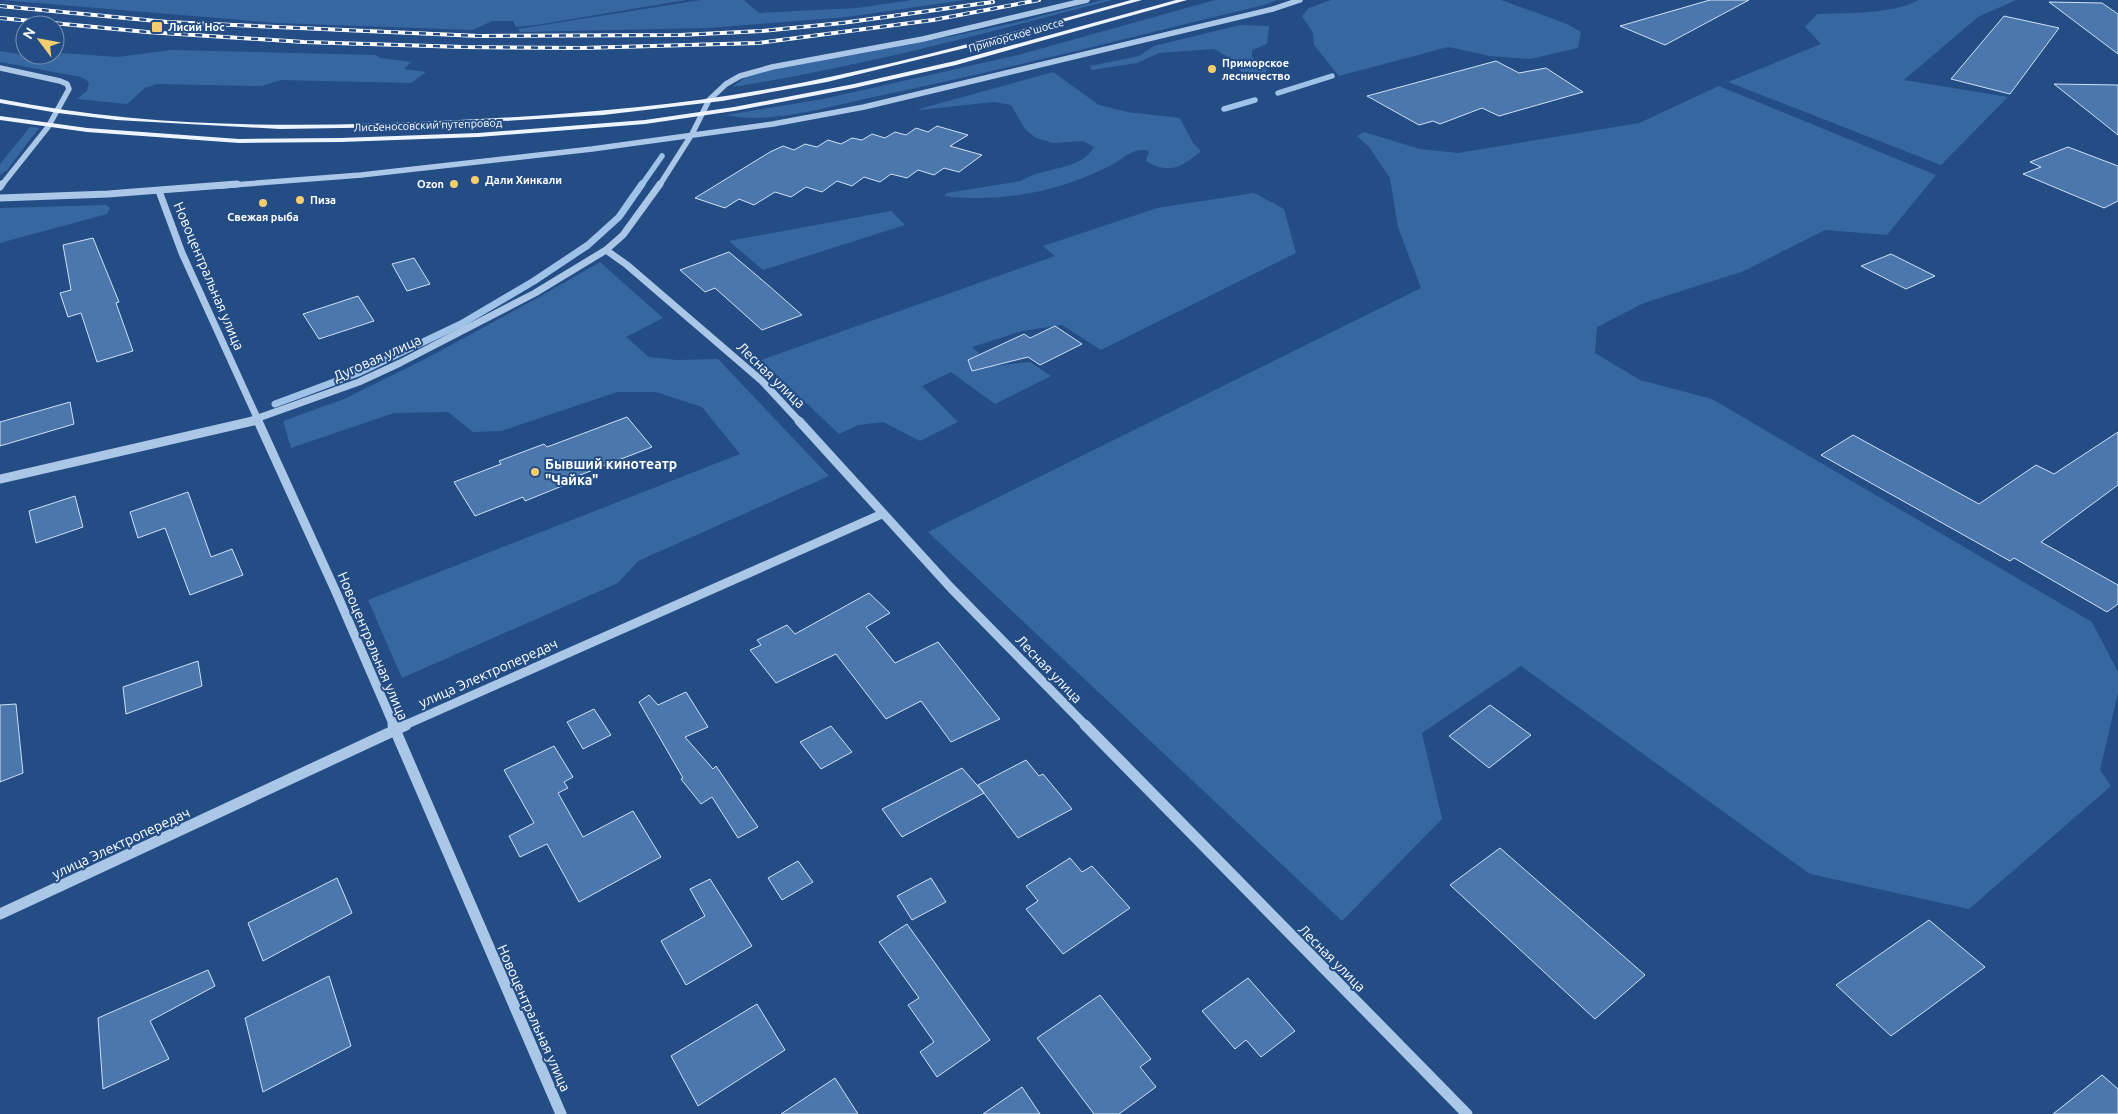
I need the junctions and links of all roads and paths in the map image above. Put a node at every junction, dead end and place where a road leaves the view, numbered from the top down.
1 (1087, 0) edge
2 (1139, 0) edge
3 (1184, 0) edge
4 (1300, 0) edge
5 (0, 68) edge
6 (844, 76) joint
7 (854, 86) joint
8 (0, 101) edge
9 (0, 118) edge
10 (692, 134) junction
11 (0, 187) edge
12 (159, 190) junction
13 (0, 198) edge
14 (606, 250) junction
15 (258, 420) junction
16 (0, 480) edge
17 (882, 514) junction
18 (394, 730) junction
19 (0, 914) edge
20 (561, 1114) edge
21 (1467, 1114) edge

1 - 10 street, Дуговая улица
2 - 6 main road, Приморское шоссе
3 - 7 main road, Приморское шоссе
4 - 10 street
5 - 11 street
6 - 8 main road, Лисьеносовский путепровод
7 - 9 main road, Лисьеносовский путепровод
10 - 12 street
10 - 14 street, Дуговая улица
12 - 13 street
12 - 15 street, Новоцентральная улица
14 - 15 street, Дуговая улица
14 - 17 street, Лесная улица
15 - 16 street, Дуговая улица
15 - 18 street, Новоцентральная улица
17 - 18 street, улица Электропередач
17 - 21 street, Лесная улица
18 - 19 street, улица Электропередач
18 - 20 street, Новоцентральная улица

